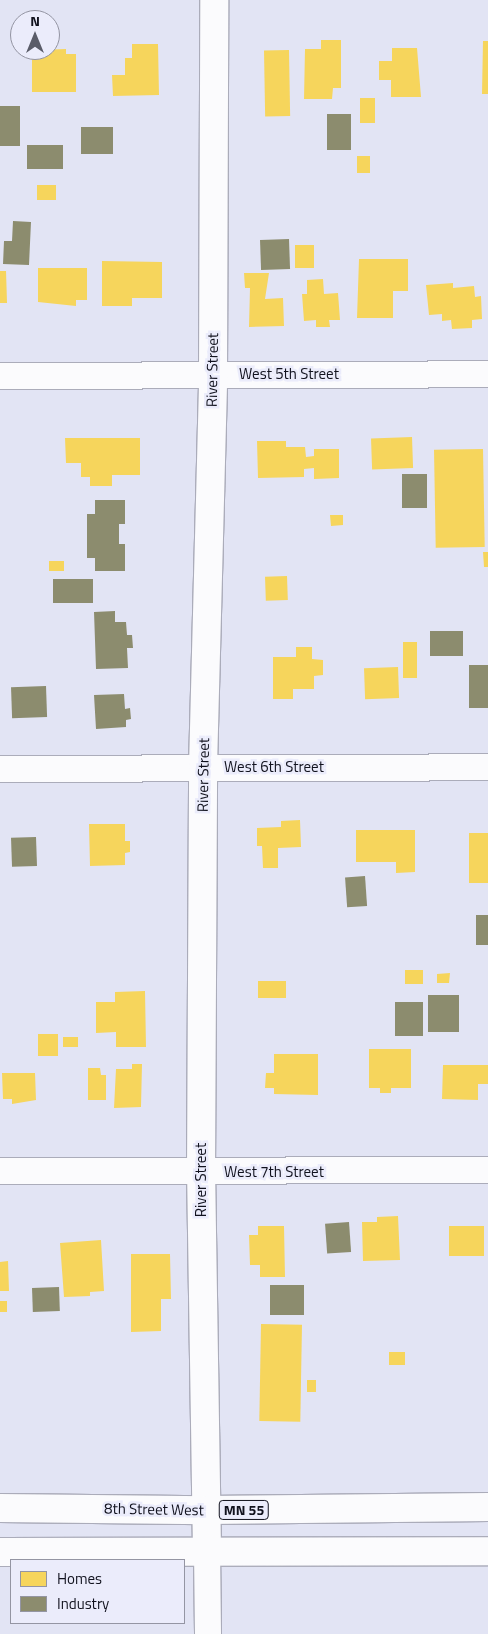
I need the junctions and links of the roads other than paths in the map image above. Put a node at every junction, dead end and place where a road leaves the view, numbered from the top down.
1 (214, 0) edge
2 (488, 374) edge
3 (213, 375) junction
4 (0, 376) edge
5 (488, 767) edge
6 (203, 768) junction
7 (0, 769) edge
8 (0, 1170) edge
9 (488, 1170) edge
10 (201, 1172) junction
11 (488, 1507) edge
12 (0, 1508) edge
13 (207, 1510) junction
14 (207, 1550) junction
15 (488, 1551) edge
16 (0, 1552) edge
17 (208, 1634) edge

1 - 3 main road, River Street
2 - 3 street, West 5th Street
3 - 4 street, West 5th Street
3 - 6 main road, River Street
5 - 6 street, West 6th Street
6 - 7 street, West 6th Street
6 - 10 main road, River Street
8 - 10 street, West 7th Street
9 - 10 street, West 7th Street
10 - 13 main road, River Street
11 - 13 main road, 8th Street West / MN 55
12 - 13 main road, 8th Street West / MN 55
13 - 14 main road, River Street
14 - 15 main road
14 - 16 main road
14 - 17 street

